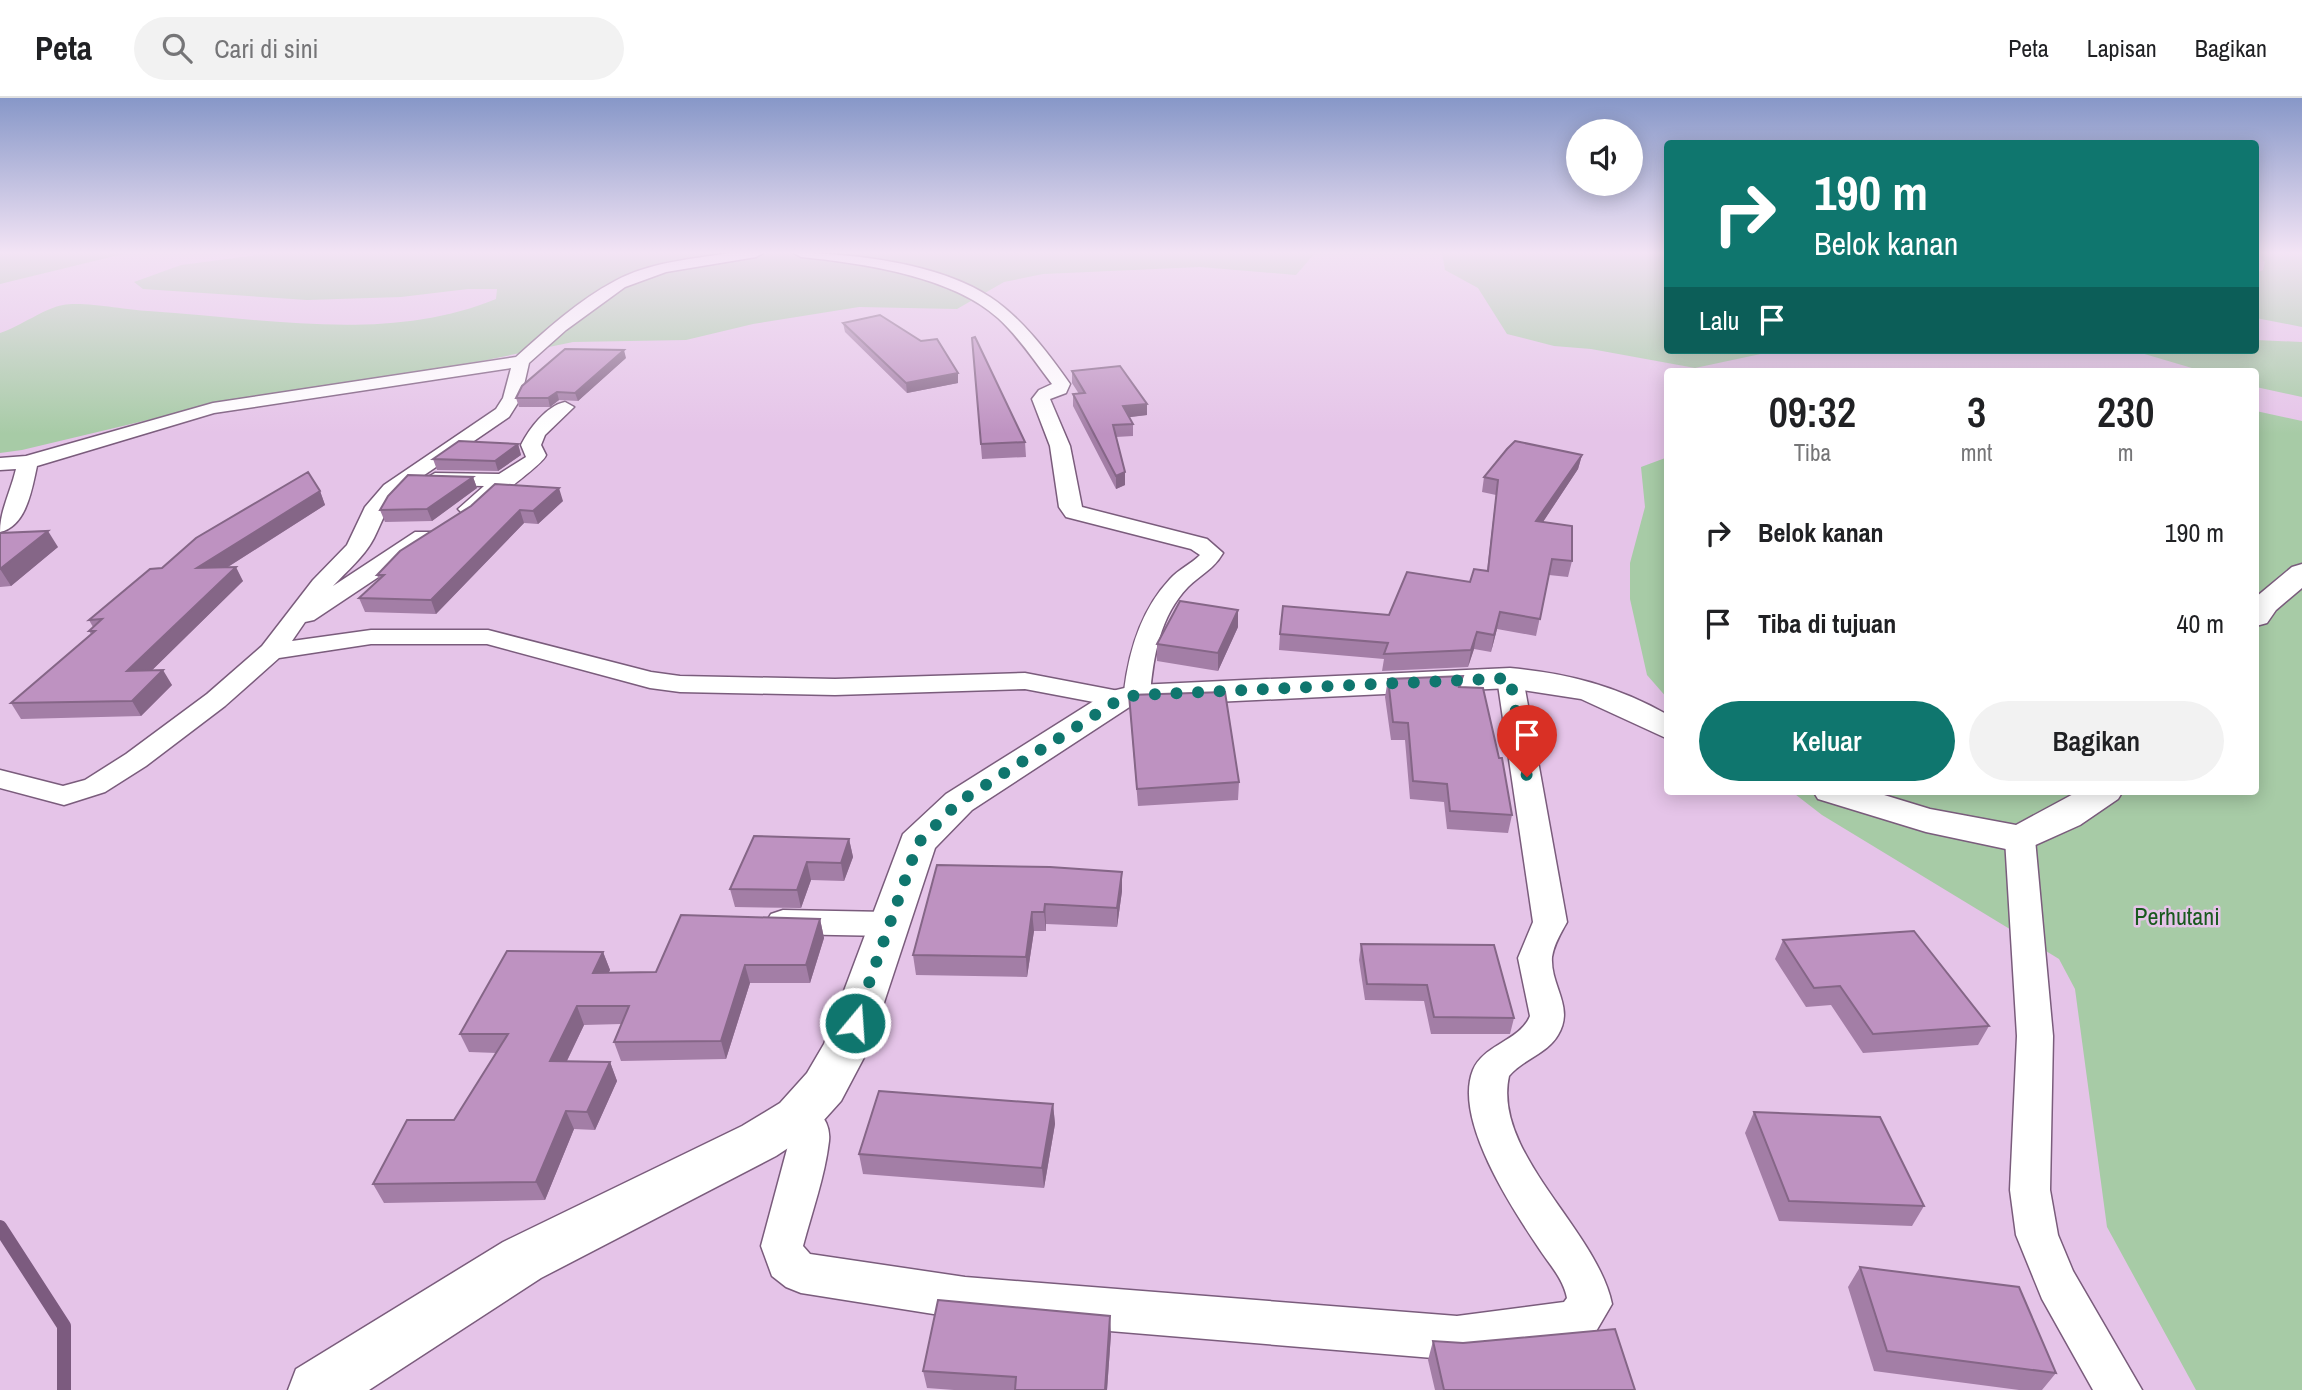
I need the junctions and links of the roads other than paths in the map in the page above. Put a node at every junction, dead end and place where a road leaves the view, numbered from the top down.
1 (579, 313) edge
2 (1000, 313) edge
3 (520, 361) junction
4 (565, 407) dead end
5 (28, 462) junction
6 (0, 464) edge
7 (404, 478) junction
8 (503, 480) junction
9 (0, 526) edge
10 (2302, 573) edge
11 (2259, 613) edge
12 (295, 622) junction
13 (271, 651) junction
14 (1510, 678) junction
15 (1128, 697) junction
16 (1664, 727) edge
17 (0, 779) edge
18 (1845, 795) edge
19 (2099, 795) edge
20 (2021, 839) junction
21 (751, 922) edge
22 (888, 924) junction
23 (797, 1117) junction
24 (317, 1390) edge
25 (2119, 1390) edge

1 - 3 street
2 - 15 street
3 - 5 street
3 - 7 street
4 - 8 street
5 - 6 street
5 - 9 street
7 - 8 street
7 - 12 street
8 - 12 street
10 - 11 street
12 - 13 street
13 - 15 street
13 - 17 street
14 - 15 street
14 - 16 street
14 - 23 street
15 - 22 street
18 - 20 street
19 - 20 street
20 - 25 street
21 - 22 street
22 - 23 street
23 - 24 street

